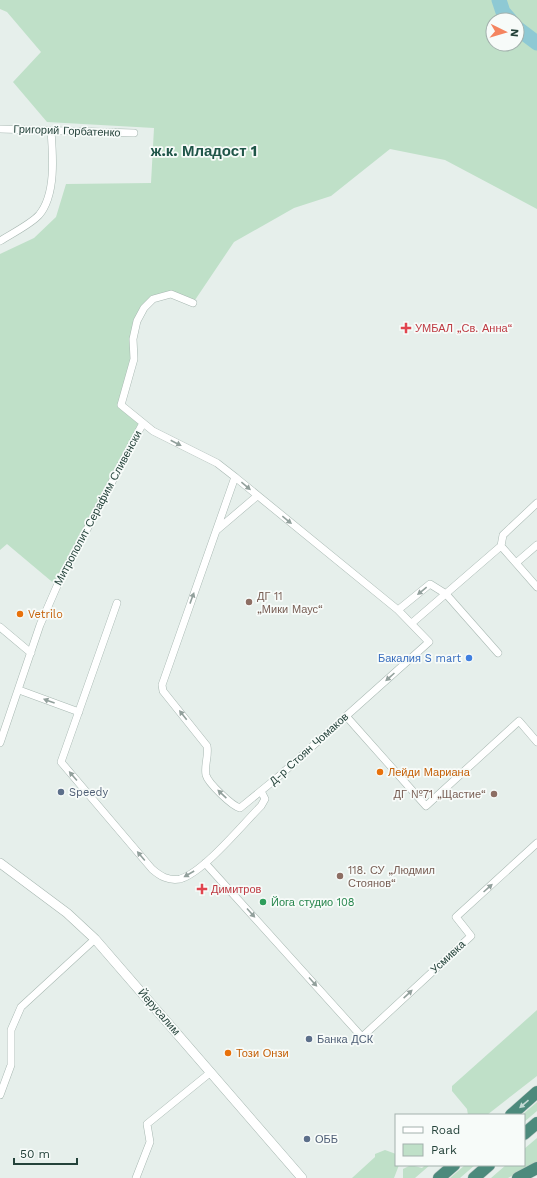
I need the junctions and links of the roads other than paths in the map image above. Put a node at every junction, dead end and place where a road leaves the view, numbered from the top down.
1 (0, 129) edge
2 (50, 131) junction
3 (134, 133) dead end
4 (0, 241) edge
5 (193, 303) dead end
6 (143, 423) junction
7 (235, 477) junction
8 (257, 496) junction
9 (537, 503) edge
10 (216, 531) junction
11 (537, 545) edge
12 (501, 546) junction
13 (516, 563) junction
14 (537, 587) edge
15 (446, 594) junction
16 (117, 604) dead end
17 (398, 610) junction
18 (412, 623) junction
19 (0, 627) edge
20 (498, 652) dead end
21 (31, 653) junction
22 (19, 690) junction
23 (79, 712) junction
24 (346, 716) junction
25 (537, 742) edge
26 (0, 743) edge
27 (261, 791) junction
28 (537, 843) edge
29 (0, 863) edge
30 (205, 863) junction
31 (95, 939) junction
32 (210, 1072) junction
33 (537, 1092) edge
34 (0, 1095) edge
35 (512, 1114) edge
36 (537, 1123) edge
37 (525, 1133) edge
38 (453, 1166) edge
39 (488, 1166) edge
40 (537, 1168) edge
41 (537, 1173) edge
42 (136, 1178) edge
43 (302, 1178) edge
44 (439, 1178) edge
45 (474, 1178) edge
46 (518, 1178) edge
47 (531, 1178) edge

1 - 2 street, Григорий Горбатенко
2 - 3 street, Григорий Горбатенко
2 - 4 street
5 - 6 street, Митрополит Серафим Сливенски
6 -> 7 street
6 - 21 street, Митрополит Серафим Сливенски
7 -> 8 street
7 - 10 street
8 - 10 street
8 -> 17 street
9 - 12 street
27 -> 10 street
11 - 13 street
12 - 13 street
12 - 15 street
13 - 14 street
15 -> 17 street
15 - 18 street
15 - 20 street
16 - 23 street
17 - 18 street
18 -> 24 street, Д-р Стоян Чомаков
19 - 21 street
21 - 22 street, Митрополит Серафим Сливенски
23 -> 22 street
22 - 26 street, Митрополит Серафим Сливенски
30 -> 23 street, Д-р Стоян Чомаков
24 - 25 street
24 - 27 street, Д-р Стоян Чомаков
27 - 30 street, Д-р Стоян Чомаков
30 -> 28 street, Усмивка
29 - 31 street, Йерусалим
31 - 32 street, Йерусалим
31 - 34 street
32 - 42 street
32 - 43 street, Йерусалим
33 -> 35 highway
36 - 37 highway
38 - 44 highway
39 - 45 highway
40 - 46 highway
41 - 47 street

